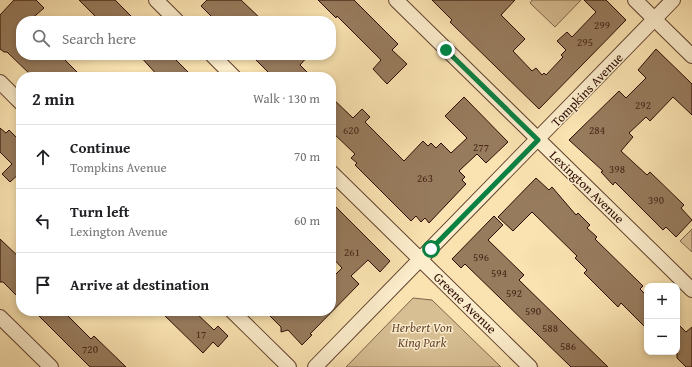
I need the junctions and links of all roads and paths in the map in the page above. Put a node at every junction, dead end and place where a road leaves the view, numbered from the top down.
1 (156, 0) edge
2 (396, 0) edge
3 (635, 0) edge
4 (673, 0) edge
5 (172, 16) edge
6 (654, 19) junction
7 (692, 56) edge
8 (217, 60) edge
9 (229, 72) edge
10 (0, 82) edge
11 (16, 98) edge
12 (538, 140) junction
13 (336, 177) edge
14 (421, 260) junction
15 (692, 290) edge
16 (237, 316) edge
17 (0, 317) edge
18 (51, 367) edge
19 (289, 367) edge
20 (315, 367) edge
21 (530, 367) edge

1 - 5 street
2 - 12 street, Lexington Avenue
3 - 6 street
4 - 6 street, Tompkins Avenue
6 - 7 street
6 - 12 street, Tompkins Avenue
8 - 9 street
10 - 11 street
12 - 14 street, Tompkins Avenue
12 - 15 street, Lexington Avenue
13 - 14 street, Greene Avenue
14 - 20 street, Tompkins Avenue
14 - 21 street, Greene Avenue
16 - 19 street
17 - 18 street

